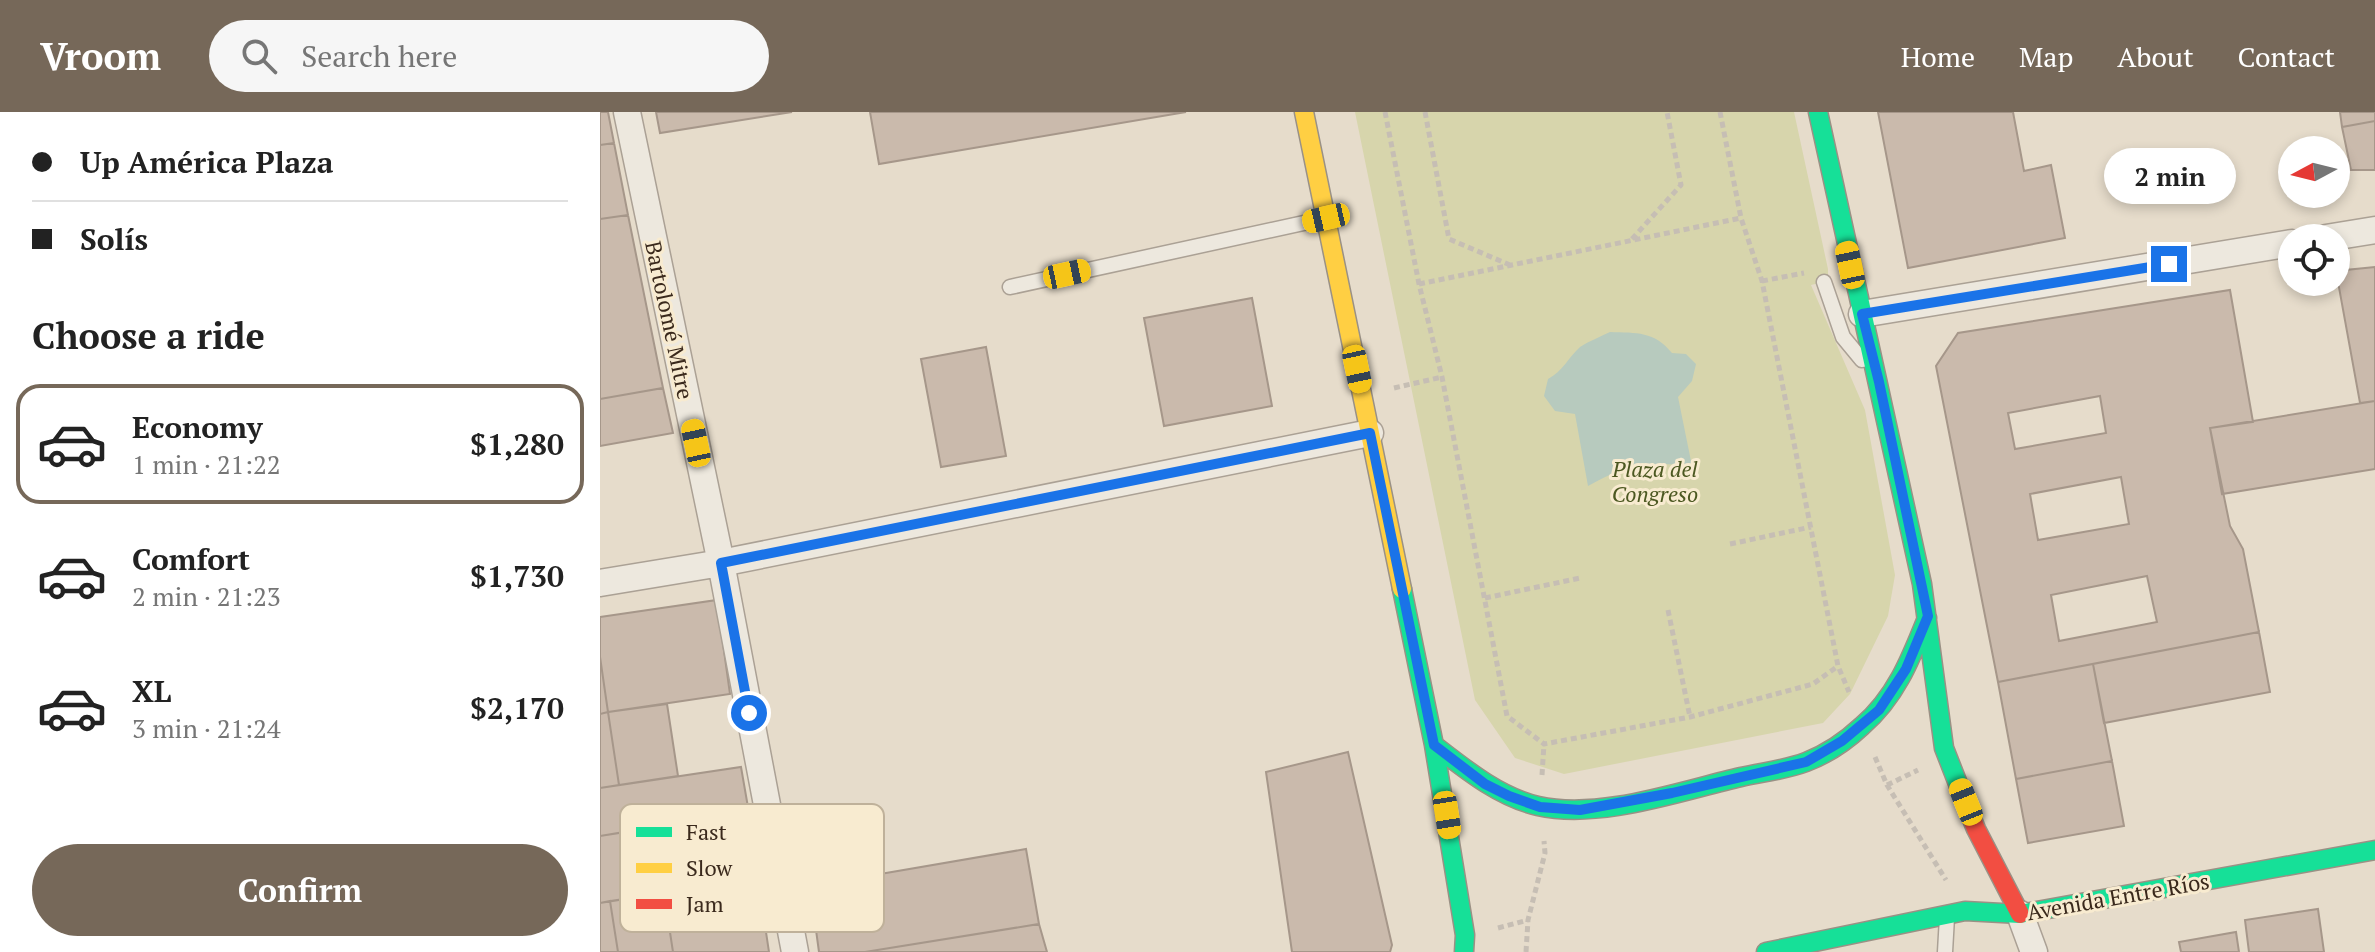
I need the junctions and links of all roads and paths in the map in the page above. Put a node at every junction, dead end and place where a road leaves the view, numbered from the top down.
1 (627, 112) edge
2 (1304, 112) edge
3 (1385, 112) edge
4 (1425, 112) edge
5 (1667, 112) edge
6 (1720, 112) edge
7 (1818, 112) edge
8 (1326, 218) junction
9 (1741, 218) junction
10 (2375, 230) edge
11 (2350, 234) edge
12 (1631, 241) junction
13 (2278, 245) edge
14 (1511, 265) junction
15 (1824, 282) dead end
16 (1419, 284) junction
17 (1010, 287) dead end
18 (1862, 314) junction
19 (1442, 377) junction
20 (1879, 382) junction
21 (1362, 396) junction
22 (1370, 433) junction
23 (1811, 527) junction
24 (1730, 544) dead end
25 (721, 563) junction
26 (1580, 578) dead end
27 (600, 583) edge
28 (1485, 598) junction
29 (1668, 610) dead end
30 (1928, 616) junction
31 (1838, 666) junction
32 (1690, 717) junction
33 (1863, 724) junction
34 (1544, 744) junction
35 (1434, 745) junction
36 (767, 804) edge
37 (1540, 807) junction
38 (2375, 850) edge
39 (1956, 914) junction
40 (2020, 914) junction
41 (791, 932) edge
42 (795, 952) edge
43 (1464, 952) edge
44 (1526, 952) edge
45 (1766, 952) edge
46 (1945, 952) edge
47 (2034, 952) edge

1 - 25 street, Bartolomé Mitre
2 - 8 main road
3 - 16 path
4 - 14 path
5 - 12 path
6 - 9 path
7 - 18 main road
8 - 17 lane
8 - 21 main road
9 - 12 path
9 - 23 path
10 - 11 street
12 - 14 path
13 - 18 street
14 - 16 path
15 - 20 lane
16 - 19 path
18 - 20 main road
19 - 21 path
19 - 28 path
20 - 30 main road
21 - 22 main road
22 - 25 street
22 - 35 main road
23 - 24 path
23 - 31 path
25 - 27 street
25 - 36 street, Bartolomé Mitre
26 - 28 path
28 - 34 path
29 - 32 path
30 - 33 main road
30 - 40 main road
31 - 32 path
31 - 33 path
32 - 34 path
33 - 37 main road
33 - 39 path
34 - 37 path
35 - 37 main road
35 - 43 main road
37 - 44 path
38 - 40 main road, Avenida Entre Ríos
39 - 40 main road, Avenida Entre Ríos
39 - 45 main road, Avenida Entre Ríos
39 - 46 lane
40 - 47 street
41 - 42 street, Bartolomé Mitre

